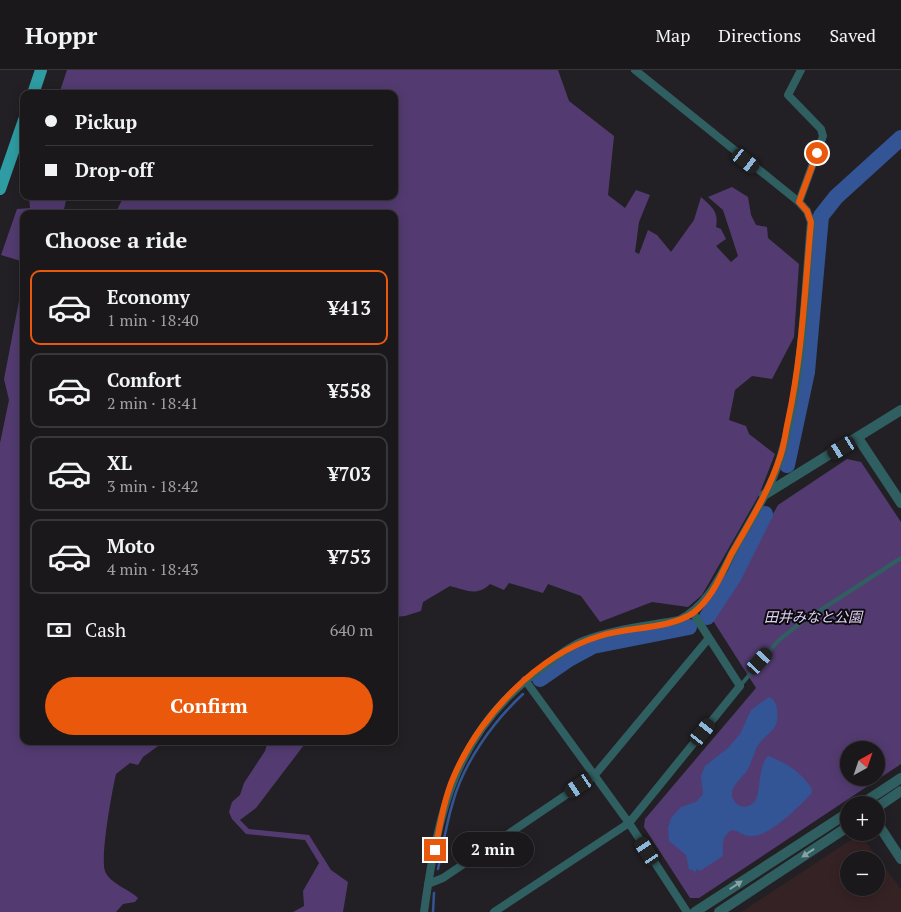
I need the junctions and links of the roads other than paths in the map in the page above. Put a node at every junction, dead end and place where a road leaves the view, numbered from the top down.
1 (41, 70) edge
2 (636, 70) edge
3 (801, 70) edge
4 (34, 90) edge
5 (20, 132) edge
6 (0, 189) edge
7 (799, 202) junction
8 (901, 410) edge
9 (858, 438) junction
10 (764, 495) junction
11 (901, 503) edge
12 (901, 558) edge
13 (693, 613) junction
14 (709, 638) junction
15 (525, 680) junction
16 (740, 686) junction
17 (594, 776) junction
18 (901, 778) edge
19 (901, 791) edge
20 (875, 796) edge
21 (885, 802) edge
22 (840, 818) edge
23 (629, 823) junction
24 (840, 832) edge
25 (885, 835) edge
26 (901, 859) edge
27 (428, 884) junction
28 (424, 912) edge
29 (494, 912) edge
30 (687, 912) edge
31 (695, 912) edge
32 (720, 912) edge

1 - 4 main road
2 - 7 street
3 - 7 street
5 - 6 main road
7 - 10 street
8 - 9 street
9 - 10 street
9 - 11 street
10 - 13 street
12 - 16 lane
13 - 14 street
13 - 15 street
14 - 16 street
14 - 17 street
15 - 17 street
15 - 27 street
16 - 23 street
17 - 23 street
17 - 27 street
18 - 20 street
19 - 21 street
31 -> 22 street
23 - 29 street
23 - 30 street
24 -> 32 street
25 - 26 street
27 - 28 street

